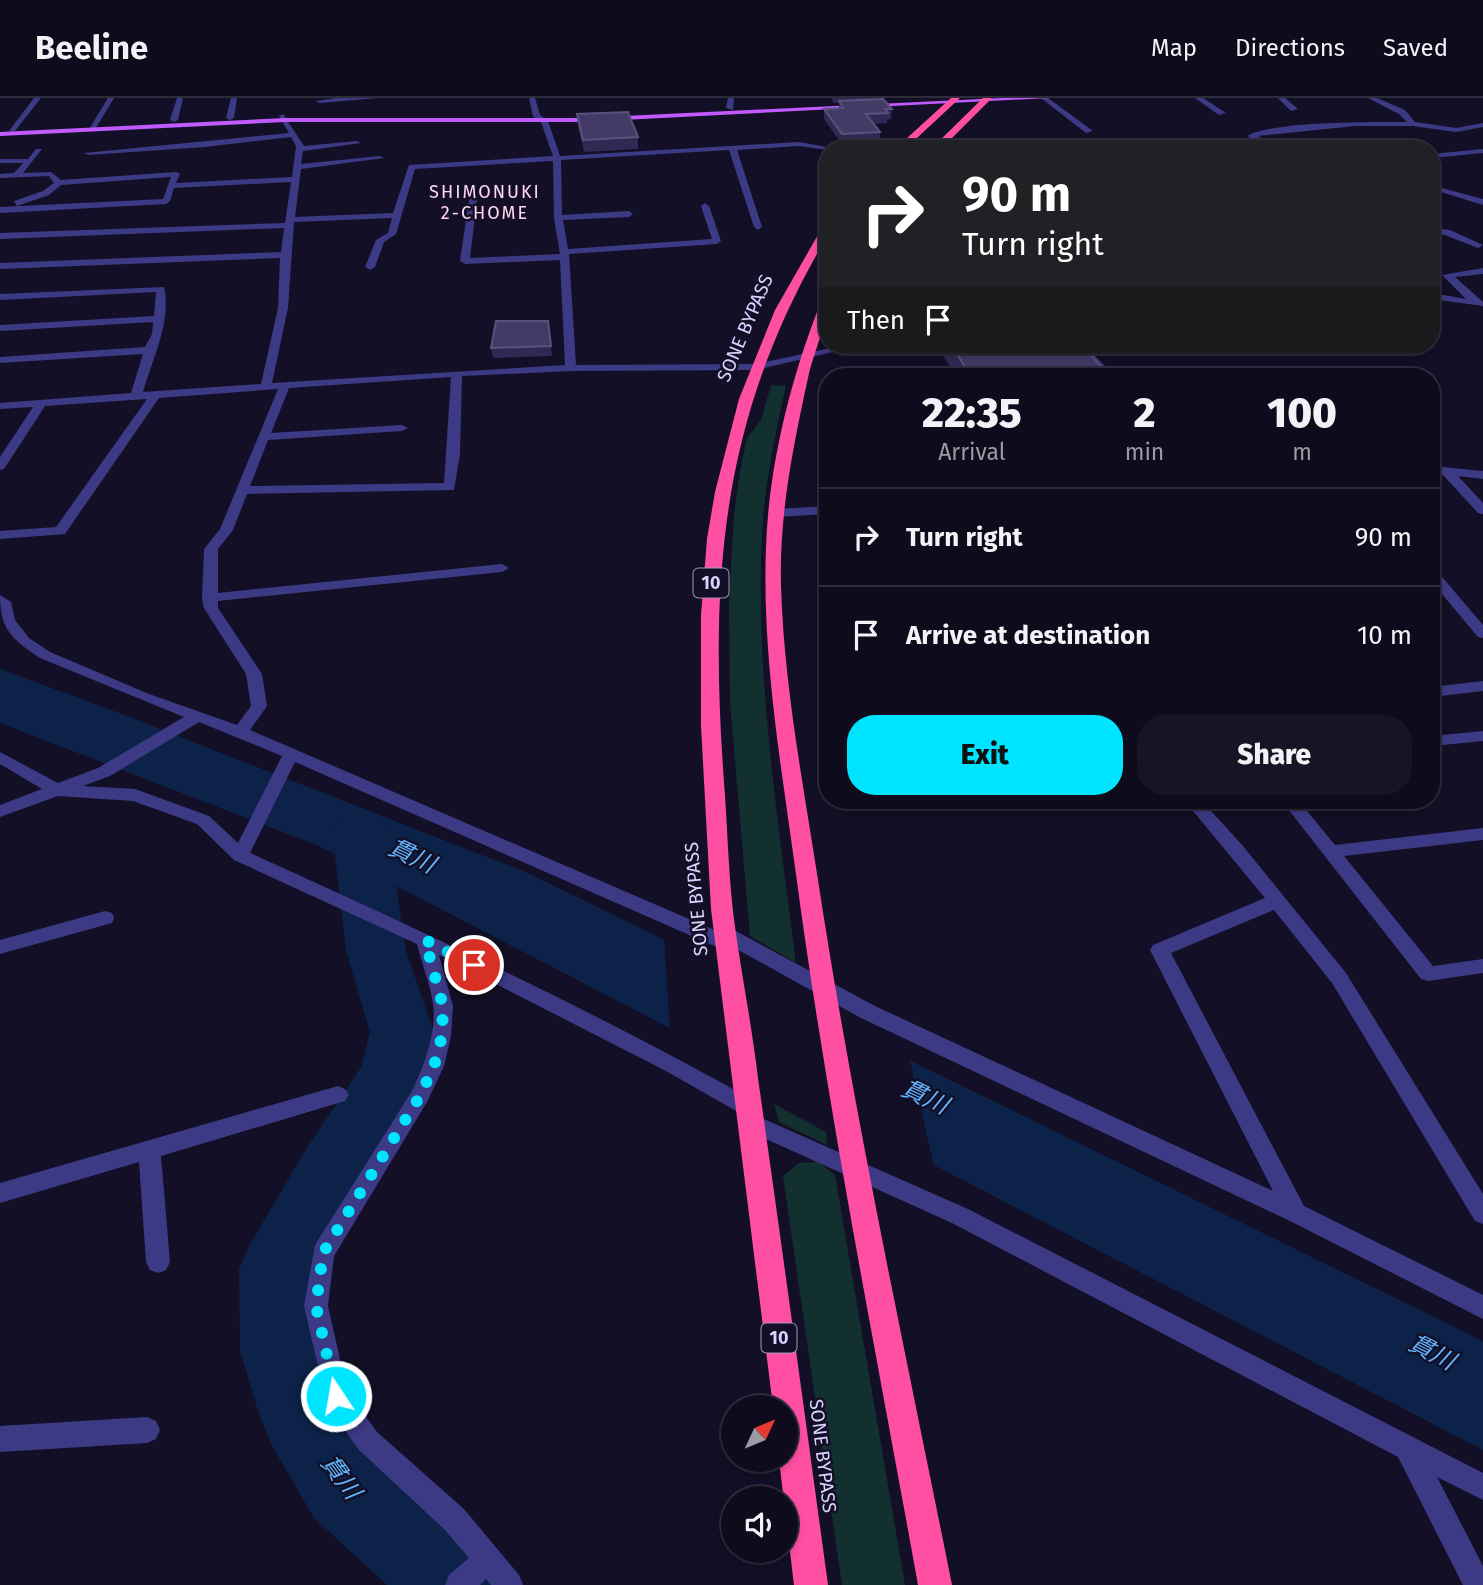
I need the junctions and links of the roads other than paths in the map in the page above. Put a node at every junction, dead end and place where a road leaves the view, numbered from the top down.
1 (38, 98) edge
2 (111, 98) edge
3 (180, 98) edge
4 (234, 98) edge
5 (376, 98) edge
6 (532, 98) edge
7 (731, 98) edge
8 (933, 98) edge
9 (1045, 98) edge
10 (1198, 98) edge
11 (1281, 98) edge
12 (1371, 98) edge
13 (319, 100) edge
14 (954, 100) edge
15 (986, 100) edge
16 (730, 108) junction
17 (1294, 109) dead end
18 (1222, 113) dead end
19 (314, 116) junction
20 (229, 118) junction
21 (284, 118) junction
22 (540, 118) junction
23 (174, 120) junction
24 (1413, 124) junction
25 (1483, 125) edge
26 (93, 127) junction
27 (1301, 128) junction
28 (12, 129) junction
29 (1088, 131) dead end
30 (0, 132) edge
31 (292, 135) junction
32 (1317, 138) dead end
33 (909, 140) edge
34 (944, 140) edge
35 (1260, 140) edge
36 (357, 142) dead end
37 (819, 147) edge
38 (300, 149) junction
39 (733, 150) junction
40 (39, 151) dead end
41 (1483, 151) edge
42 (88, 153) dead end
43 (1440, 155) edge
44 (380, 158) dead end
45 (557, 158) junction
46 (0, 161) edge
47 (29, 161) junction
48 (298, 167) junction
49 (0, 176) edge
50 (16, 176) junction
51 (296, 179) junction
52 (59, 183) junction
53 (171, 186) junction
54 (1441, 189) dead end
55 (473, 200) dead end
56 (1483, 202) edge
57 (705, 206) dead end
58 (0, 210) edge
59 (629, 214) dead end
60 (397, 215) junction
61 (558, 218) junction
62 (290, 222) junction
63 (758, 227) dead end
64 (1440, 232) edge
65 (0, 236) edge
66 (819, 240) edge
67 (1478, 245) dead end
68 (564, 254) junction
69 (285, 256) junction
70 (0, 266) edge
71 (370, 267) dead end
72 (1483, 271) edge
73 (0, 297) edge
74 (1440, 297) edge
75 (1480, 304) edge
76 (158, 318) junction
77 (819, 323) edge
78 (0, 328) edge
79 (149, 350) junction
80 (819, 352) edge
81 (807, 354) junction
82 (1087, 354) edge
83 (0, 360) edge
84 (756, 367) junction
85 (571, 368) junction
86 (1101, 368) edge
87 (457, 373) junction
88 (285, 385) junction
89 (266, 386) junction
90 (155, 395) junction
91 (136, 397) junction
92 (41, 404) junction
93 (0, 406) edge
94 (402, 428) dead end
95 (266, 437) junction
96 (0, 466) edge
97 (1440, 471) edge
98 (1447, 472) junction
99 (1483, 475) edge
100 (243, 491) junction
101 (1483, 510) edge
102 (819, 511) edge
103 (776, 513) junction
104 (0, 535) edge
105 (502, 568) dead end
106 (1440, 584) edge
107 (209, 598) junction
108 (0, 599) edge
109 (1483, 634) edge
110 (1483, 686) edge
111 (1440, 691) edge
112 (191, 720) junction
113 (240, 732) junction
114 (1483, 736) edge
115 (1440, 740) edge
116 (0, 757) edge
117 (288, 760) junction
118 (57, 790) junction
119 (1200, 809) edge
120 (1296, 809) edge
121 (0, 811) edge
122 (1483, 834) edge
123 (1329, 852) junction
124 (240, 856) junction
125 (1278, 901) junction
126 (105, 918) dead end
127 (425, 940) junction
128 (727, 946) junction
129 (0, 947) edge
130 (1483, 966) edge
131 (823, 995) junction
132 (338, 1094) dead end
133 (750, 1108) junction
134 (149, 1149) junction
135 (855, 1160) junction
136 (0, 1193) edge
137 (1296, 1213) junction
138 (1483, 1214) edge
139 (158, 1262) dead end
140 (1483, 1307) edge
141 (147, 1430) dead end
142 (0, 1439) edge
143 (1407, 1447) junction
144 (1483, 1487) edge
145 (475, 1572) edge
146 (509, 1585) edge
147 (811, 1585) edge
148 (935, 1585) edge
149 (1478, 1585) edge

1 - 28 street
2 - 26 street
3 - 23 street
4 - 20 street
5 - 13 street
6 - 22 street
7 - 16 street
8 - 16 main road
9 - 15 main road
9 - 29 street
10 - 18 street
11 - 17 street
12 - 24 street
13 - 19 street
14 - 15 main road
14 - 22 main road
14 - 33 highway
15 - 34 highway
16 - 22 main road
19 - 21 main road
19 - 22 main road
20 - 21 main road
20 - 23 main road
21 - 22 main road
21 - 26 main road
21 - 31 street
22 - 45 street
23 - 26 main road
24 - 25 street
24 - 27 street
26 - 28 main road
26 - 30 main road
27 - 32 street
27 - 35 street
28 - 30 main road
31 - 38 street
31 - 42 street
36 - 38 street
37 - 39 street
38 - 48 street
39 - 45 street
39 - 63 street
40 - 47 street
41 - 43 street
44 - 48 street
45 - 60 street
45 - 61 street
46 - 47 street
47 - 50 street
48 - 51 street
49 - 50 street
50 - 52 street
51 - 53 street
51 - 62 street
52 - 53 street
52 - 58 street
53 - 58 street
54 - 56 street
55 - 68 street
57 - 68 street
59 - 61 street
60 - 62 street
60 - 71 street
61 - 68 street
62 - 65 street
62 - 69 street
64 - 67 street
66 - 84 highway, SONE BYPASS / 10
68 - 85 street
69 - 70 street
69 - 89 street
72 - 75 street
73 - 76 street
74 - 75 street
76 - 78 street
76 - 79 street
77 - 81 highway
79 - 83 street
79 - 91 street
80 - 81 street
81 - 84 street
81 - 103 highway
82 - 86 street
84 - 85 street
84 - 128 highway, SONE BYPASS / 10
85 - 87 street
87 - 88 street
87 - 100 street
88 - 89 street
88 - 95 street
89 - 90 street
90 - 91 street
90 - 104 street
91 - 92 street
92 - 93 street
92 - 96 street
94 - 95 street
95 - 100 street
97 - 98 street
98 - 99 street
98 - 101 street
100 - 107 street
102 - 103 street
103 - 131 highway
105 - 107 street
106 - 109 street
107 - 113 street
108 - 112 street
110 - 111 street
112 - 113 street
112 - 118 street
113 - 117 street
114 - 115 street
116 - 118 street
117 - 124 street
117 - 128 street
118 - 121 street
118 - 124 street
119 - 125 street
120 - 123 street
122 - 123 street
123 - 130 street
124 - 127 street
125 - 137 street
125 - 138 street
126 - 129 street
127 - 133 street
127 - 145 street
128 - 131 street
128 - 133 highway, SONE BYPASS / 10
131 - 135 highway
131 - 137 street
132 - 134 street
133 - 135 street
133 - 147 highway, SONE BYPASS / 10
134 - 136 street
134 - 139 street
135 - 143 street
135 - 148 highway
137 - 140 street
141 - 142 street
143 - 144 street
143 - 149 street
145 - 146 street

